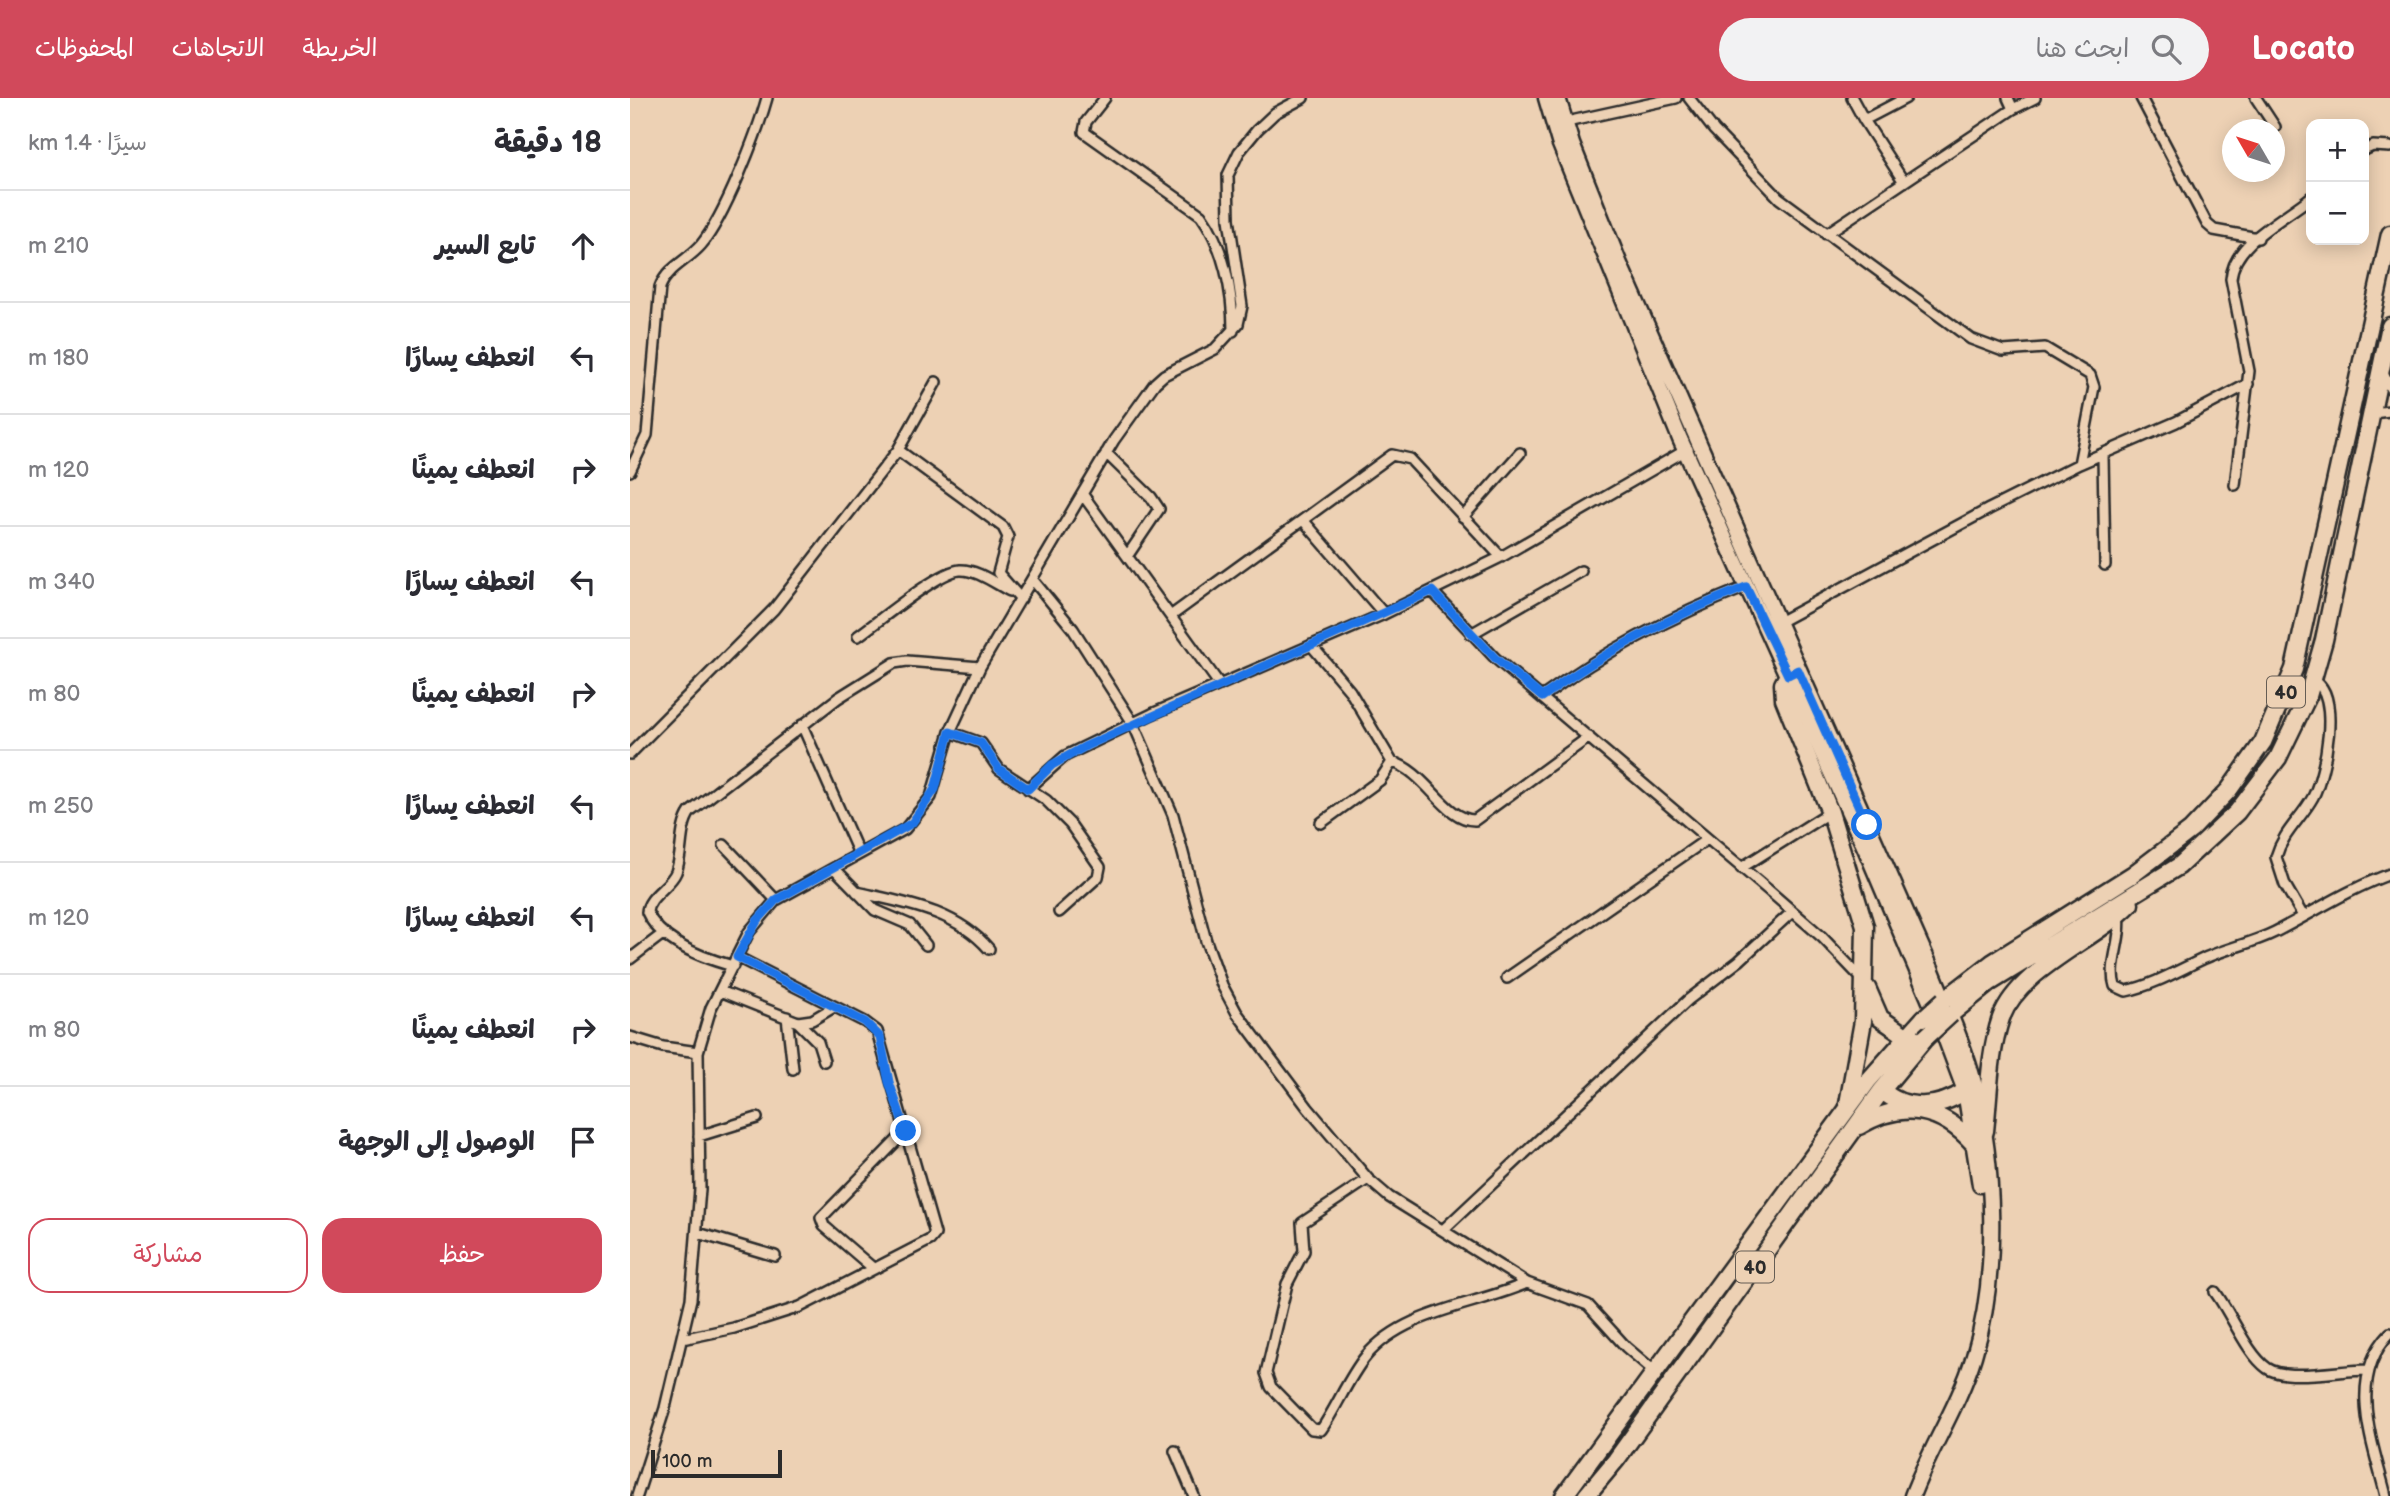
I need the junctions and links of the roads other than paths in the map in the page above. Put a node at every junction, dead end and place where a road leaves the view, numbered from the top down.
1 (767, 98) edge
2 (1105, 98) edge
3 (1303, 98) edge
4 (1546, 98) edge
5 (1558, 98) edge
6 (1676, 98) edge
7 (1689, 98) edge
8 (1852, 98) edge
9 (1906, 98) edge
10 (2008, 98) edge
11 (2035, 98) edge
12 (2141, 98) edge
13 (2256, 98) edge
14 (2013, 109) junction
15 (2270, 119) edge
16 (1864, 120) junction
17 (1559, 124) junction
18 (2390, 146) edge
19 (2369, 148) edge
20 (1904, 182) junction
21 (2306, 201) edge
22 (1826, 234) junction
23 (2390, 234) edge
24 (2258, 238) junction
25 (2390, 326) edge
26 (1233, 333) junction
27 (2381, 369) junction
28 (936, 382) dead end
29 (2248, 384) junction
30 (2390, 388) edge
31 (2390, 411) edge
32 (2372, 413) junction
33 (1692, 447) junction
34 (898, 450) junction
35 (1106, 453) junction
36 (1520, 453) dead end
37 (2103, 456) junction
38 (2079, 464) junction
39 (630, 471) edge
40 (2235, 485) dead end
41 (1083, 495) junction
42 (1463, 517) junction
43 (1303, 520) junction
44 (1128, 555) junction
45 (1501, 557) junction
46 (2105, 565) dead end
47 (2318, 567) junction
48 (2340, 570) junction
49 (1581, 571) dead end
50 (1033, 580) junction
51 (1746, 587) junction
52 (1432, 591) junction
53 (1012, 592) junction
54 (1021, 598) junction
55 (1384, 614) junction
56 (1172, 615) junction
57 (1779, 622) junction
58 (1471, 634) junction
59 (859, 636) dead end
60 (1311, 645) junction
61 (980, 667) junction
62 (1793, 673) junction
63 (2313, 680) junction
64 (1220, 685) junction
65 (1542, 697) junction
66 (1133, 723) junction
67 (802, 725) junction
68 (950, 732) junction
69 (1590, 737) junction
70 (630, 754) edge
71 (1392, 762) junction
72 (1028, 789) junction
73 (1830, 813) junction
74 (1321, 823) dead end
75 (1706, 840) junction
76 (724, 845) dead end
77 (859, 854) junction
78 (834, 868) junction
79 (1741, 868) junction
80 (2390, 874) edge
81 (2147, 887) junction
82 (857, 892) junction
83 (776, 900) junction
84 (1059, 912) dead end
85 (1792, 912) junction
86 (2119, 915) junction
87 (2303, 916) junction
88 (664, 933) junction
89 (926, 945) dead end
90 (989, 949) dead end
91 (630, 959) edge
92 (735, 962) junction
93 (1507, 978) dead end
94 (1865, 983) junction
95 (720, 991) junction
96 (834, 1007) junction
97 (1947, 1007) junction
98 (787, 1017) junction
99 (798, 1022) junction
100 (1906, 1036) junction
101 (630, 1037) edge
102 (698, 1052) junction
103 (824, 1061) dead end
104 (793, 1069) dead end
105 (1882, 1090) junction
106 (1965, 1091) junction
107 (1847, 1110) junction
108 (757, 1118) dead end
109 (1854, 1129) junction
110 (906, 1131) junction
111 (1985, 1131) junction
112 (699, 1136) junction
113 (1974, 1144) junction
114 (1368, 1179) junction
115 (1444, 1229) junction
116 (698, 1233) junction
117 (775, 1256) dead end
118 (874, 1269) junction
119 (1983, 1278) junction
120 (1527, 1283) junction
121 (2215, 1292) dead end
122 (2390, 1333) edge
123 (682, 1339) junction
124 (2369, 1370) junction
125 (1654, 1371) junction
126 (1601, 1447) junction
127 (1175, 1451) dead end
128 (1616, 1460) junction
129 (642, 1479) junction
130 (630, 1484) edge
131 (638, 1496) edge
132 (1194, 1496) edge
133 (1564, 1496) edge
134 (1586, 1496) edge
135 (1912, 1496) edge
136 (2386, 1496) edge

1 - 39 street
2 - 26 street
3 - 26 street
4 - 17 main road
5 - 17 main road
6 - 17 street
7 - 22 street
8 - 16 street
9 - 16 street
10 - 14 street
11 - 14 street
12 - 24 street
13 - 15 street
14 - 20 street
16 - 20 street
17 - 33 main road
18 - 19 street
20 - 22 street
21 - 24 street
22 - 38 street
23 - 47 highway, 40
24 - 29 street
25 - 27 highway, 40
26 - 35 street
27 - 30 street
27 - 32 highway, 40
28 - 34 street
29 - 37 street
29 - 40 street
31 - 32 street
32 - 48 highway, 40
33 - 45 street
33 - 51 main road
33 - 57 main road
34 - 53 street
34 - 70 street
35 - 41 street
35 - 44 street
36 - 42 street
37 - 38 street
37 - 46 street
38 - 57 street
41 - 44 street
41 - 50 street
42 - 43 street
42 - 45 street
43 - 55 street
43 - 56 street
44 - 56 street
45 - 52 street
47 - 48 highway
47 - 97 highway, 40
48 - 63 highway, 40
49 - 58 street
50 - 54 street
50 - 66 street
51 - 62 main road
51 - 65 street
52 - 55 street
52 - 58 street
53 - 54 street
53 - 59 street
54 - 61 street
55 - 60 street
56 - 64 street
57 - 62 main road
58 - 65 street
60 - 64 street
60 - 71 street
61 - 67 street
61 - 68 street
62 - 73 highway
62 - 106 main road
62 - 111 main road
63 - 81 highway, 40
63 - 87 street
64 - 66 street
65 - 69 street
66 - 72 street
66 - 114 street
67 - 77 street
67 - 88 street
68 - 72 street
68 - 77 street
69 - 71 street
69 - 75 street
71 - 74 street
72 - 84 street
73 - 79 street
73 - 94 highway
75 - 79 street
75 - 93 street
76 - 83 street
77 - 78 street
78 - 82 street
78 - 83 street
79 - 85 street
80 - 87 street
81 - 86 highway
81 - 97 highway, 40
82 - 89 street
82 - 90 street
83 - 92 street
85 - 94 street
85 - 115 street
86 - 87 street
86 - 111 highway
88 - 91 street
88 - 92 street
92 - 95 street
92 - 96 street
94 - 100 highway
94 - 107 highway
95 - 98 street
95 - 102 street
96 - 99 street
96 - 110 street
97 - 100 highway, 40, bridge
97 - 105 highway, 40, bridge
98 - 99 street
98 - 104 street
99 - 103 street
100 - 107 highway, 40
101 - 102 street
102 - 112 street
105 - 106 highway
105 - 109 highway, 40
106 - 113 main road
107 - 125 highway, 40
108 - 112 street
109 - 113 highway
109 - 128 highway, 40
110 - 118 street
110 - 118 street
111 - 119 main road
112 - 116 street
113 - 119 main road
114 - 115 street
114 - 120 street
115 - 120 street
116 - 117 street
116 - 123 street
118 - 123 street
119 - 135 main road
120 - 125 street
121 - 124 street
122 - 124 street
123 - 129 street
124 - 136 street
125 - 126 highway, 40
126 - 128 highway
126 - 133 highway, 40
127 - 132 street
128 - 134 highway, 40
129 - 130 street
129 - 131 street

